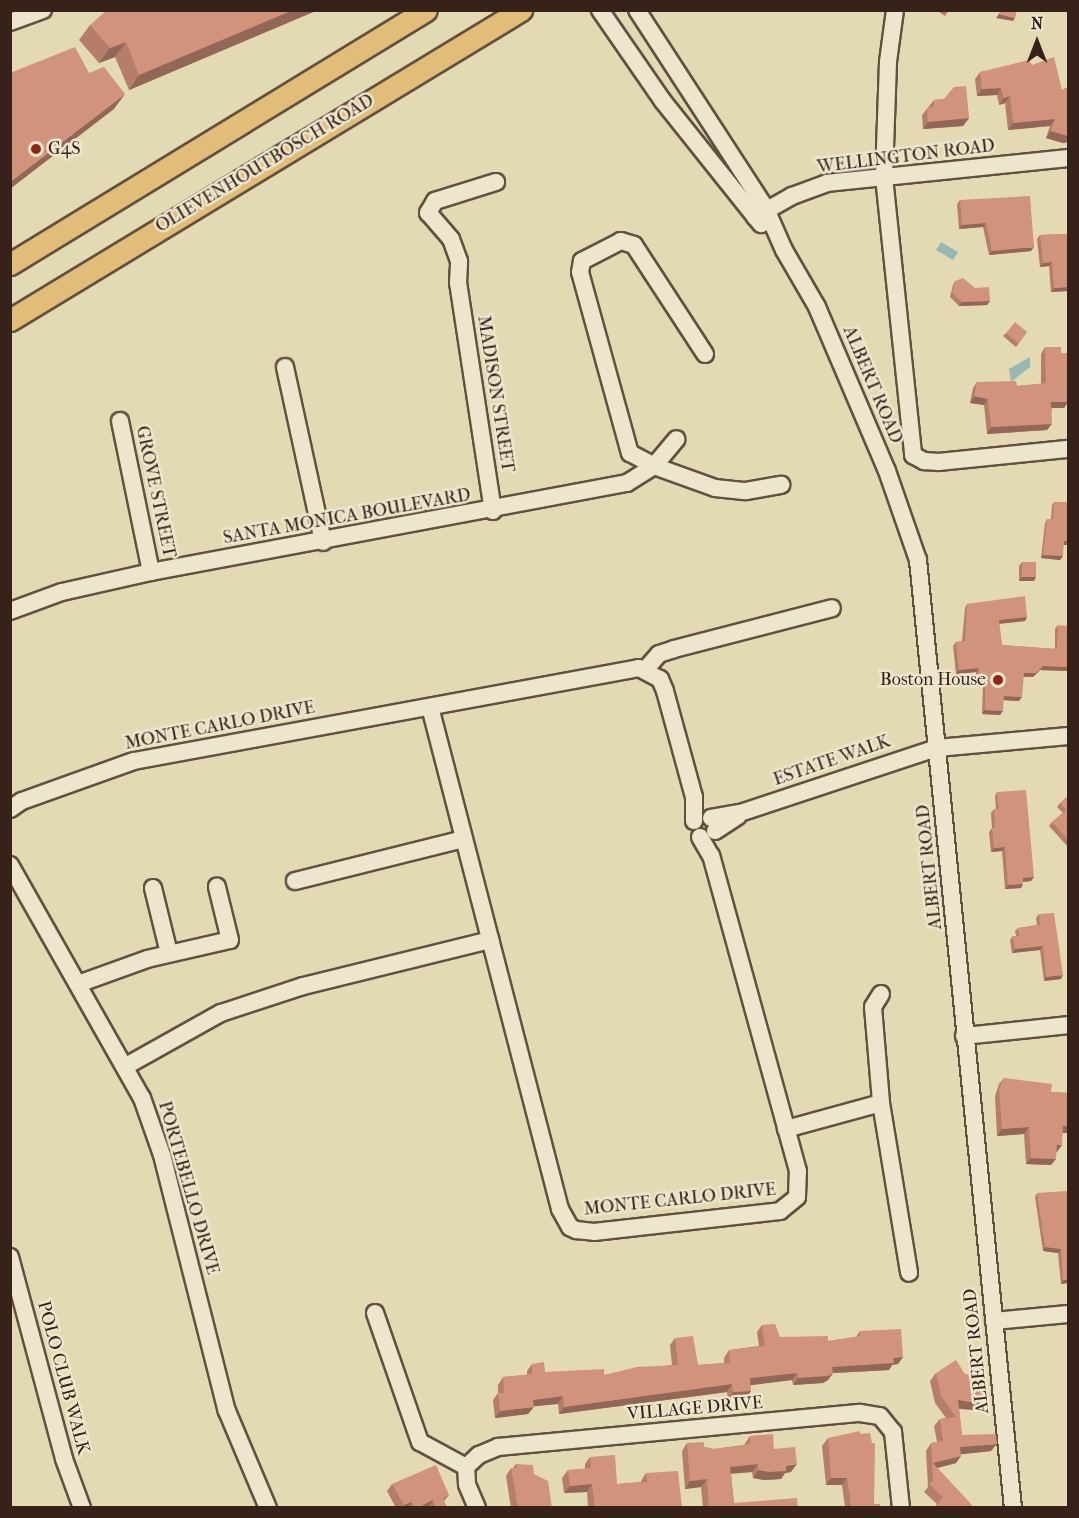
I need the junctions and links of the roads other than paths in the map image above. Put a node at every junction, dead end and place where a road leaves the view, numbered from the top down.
1 (43, 10) edge
2 (412, 10) edge
3 (426, 10) edge
4 (521, 10) edge
5 (600, 10) edge
6 (638, 10) edge
7 (895, 10) edge
8 (10, 22) edge
9 (347, 57) junction
10 (1068, 158) edge
11 (884, 177) junction
12 (496, 182) dead end
13 (761, 213) junction
14 (10, 264) edge
15 (10, 320) edge
16 (705, 354) dead end
17 (285, 367) dead end
18 (120, 421) dead end
19 (677, 439) dead end
20 (1068, 449) edge
21 (654, 466) junction
22 (781, 485) dead end
23 (493, 511) junction
24 (323, 542) junction
25 (151, 572) junction
26 (832, 608) dead end
27 (10, 611) edge
28 (645, 670) junction
29 (430, 707) junction
30 (1068, 736) edge
31 (937, 748) junction
32 (14, 803) edge
33 (707, 826) junction
34 (464, 839) junction
35 (10, 865) edge
36 (295, 881) dead end
37 (217, 887) dead end
38 (153, 888) dead end
39 (490, 940) junction
40 (169, 953) junction
41 (78, 984) junction
42 (881, 993) dead end
43 (1068, 1025) edge
44 (964, 1036) junction
45 (126, 1066) junction
46 (881, 1103) junction
47 (786, 1129) junction
48 (10, 1257) edge
49 (909, 1273) dead end
50 (375, 1313) dead end
51 (1068, 1314) edge
52 (994, 1321) junction
53 (466, 1467) junction
54 (82, 1508) edge
55 (268, 1508) edge
56 (477, 1508) edge
57 (901, 1508) edge
58 (1013, 1508) edge

1 - 8 street
2 - 9 main road
3 - 9 main road
4 - 15 main road, OLIEVENHOUTBOSCH ROAD
5 - 13 street, ALBERT ROAD
6 - 13 street, ALBERT ROAD
7 - 11 street, ALBERT ROAD
9 - 14 main road
10 - 11 street, WELLINGTON ROAD
11 - 13 street, WELLINGTON ROAD
11 - 20 street, ALBERT ROAD
12 - 23 street, MADISON STREET
13 - 31 street, ALBERT ROAD
16 - 21 street
17 - 24 street
18 - 25 street, GROVE STREET
19 - 21 street, SANTA MONICA BOULEVARD
21 - 22 street
21 - 23 street, SANTA MONICA BOULEVARD
23 - 24 street, SANTA MONICA BOULEVARD
24 - 25 street, SANTA MONICA BOULEVARD
25 - 27 street, SANTA MONICA BOULEVARD
26 - 28 street
28 - 29 street, MONTE CARLO DRIVE
28 - 33 street
29 - 32 street, MONTE CARLO DRIVE
29 - 34 street, MONTE CARLO DRIVE
30 - 31 street, ESTATE WALK
31 - 33 street, ESTATE WALK
31 - 44 street, ALBERT ROAD
33 - 47 street, MONTE CARLO DRIVE
34 - 36 street
34 - 39 street, MONTE CARLO DRIVE
35 - 41 street, PORTEBELLO DRIVE
37 - 40 street
38 - 40 street
39 - 45 street
39 - 47 street, MONTE CARLO DRIVE
40 - 41 street
41 - 45 street, PORTEBELLO DRIVE
42 - 46 street
43 - 44 street
44 - 52 street, ALBERT ROAD
45 - 55 street, PORTEBELLO DRIVE
46 - 47 street
46 - 49 street
48 - 54 street, POLO CLUB WALK
50 - 53 street
51 - 52 street
52 - 58 street, ALBERT ROAD
53 - 56 street
53 - 57 street, VILLAGE DRIVE

